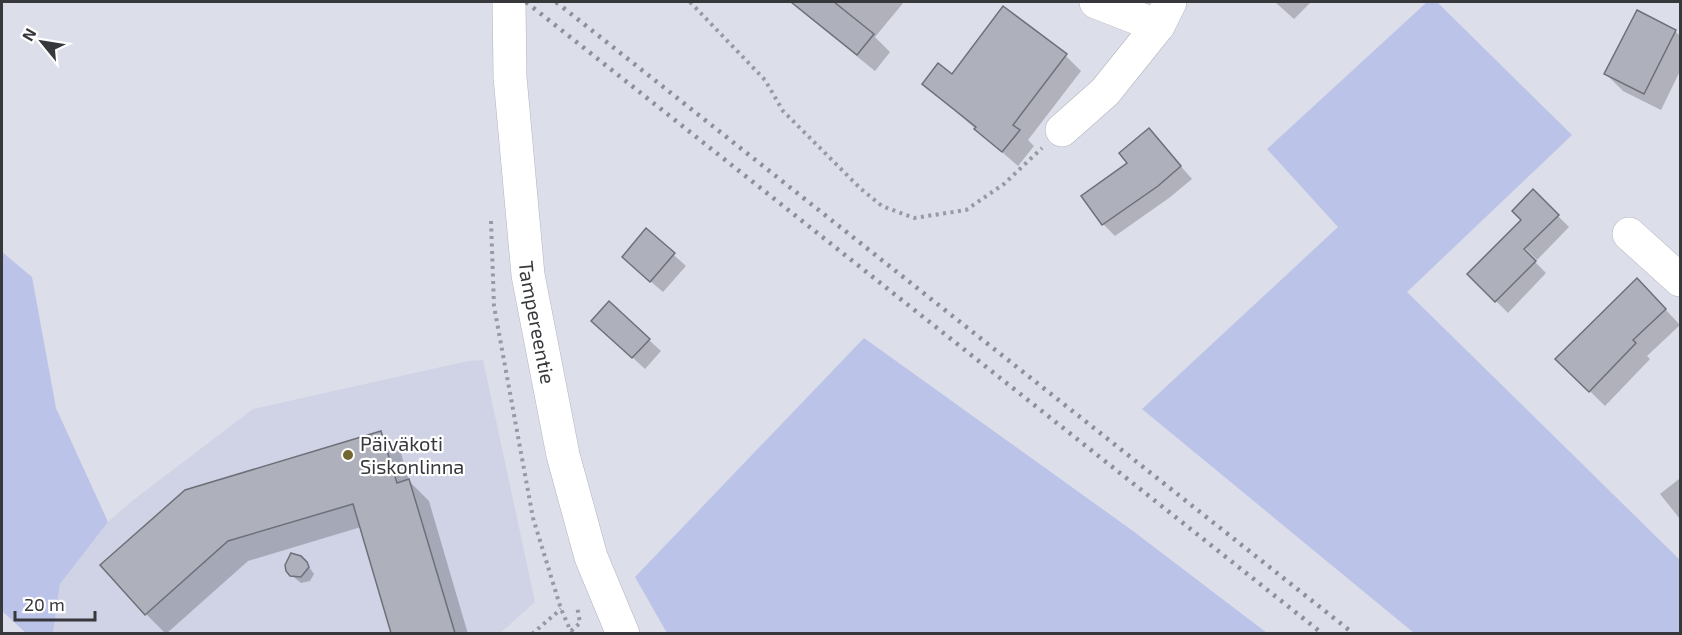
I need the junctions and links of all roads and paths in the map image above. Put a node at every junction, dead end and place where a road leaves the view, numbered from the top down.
1 (509, 2) edge
2 (690, 2) edge
3 (1096, 2) edge
4 (1164, 14) edge
5 (1062, 130) joint
6 (1629, 234) dead end
7 (1680, 280) edge
8 (561, 609) dead end
9 (532, 633) edge
10 (623, 633) edge

1 - 10 main road, Tampereentie
2 - 5 path
3 - 4 main road
4 - 5 main road
6 - 7 main road
8 - 9 path

